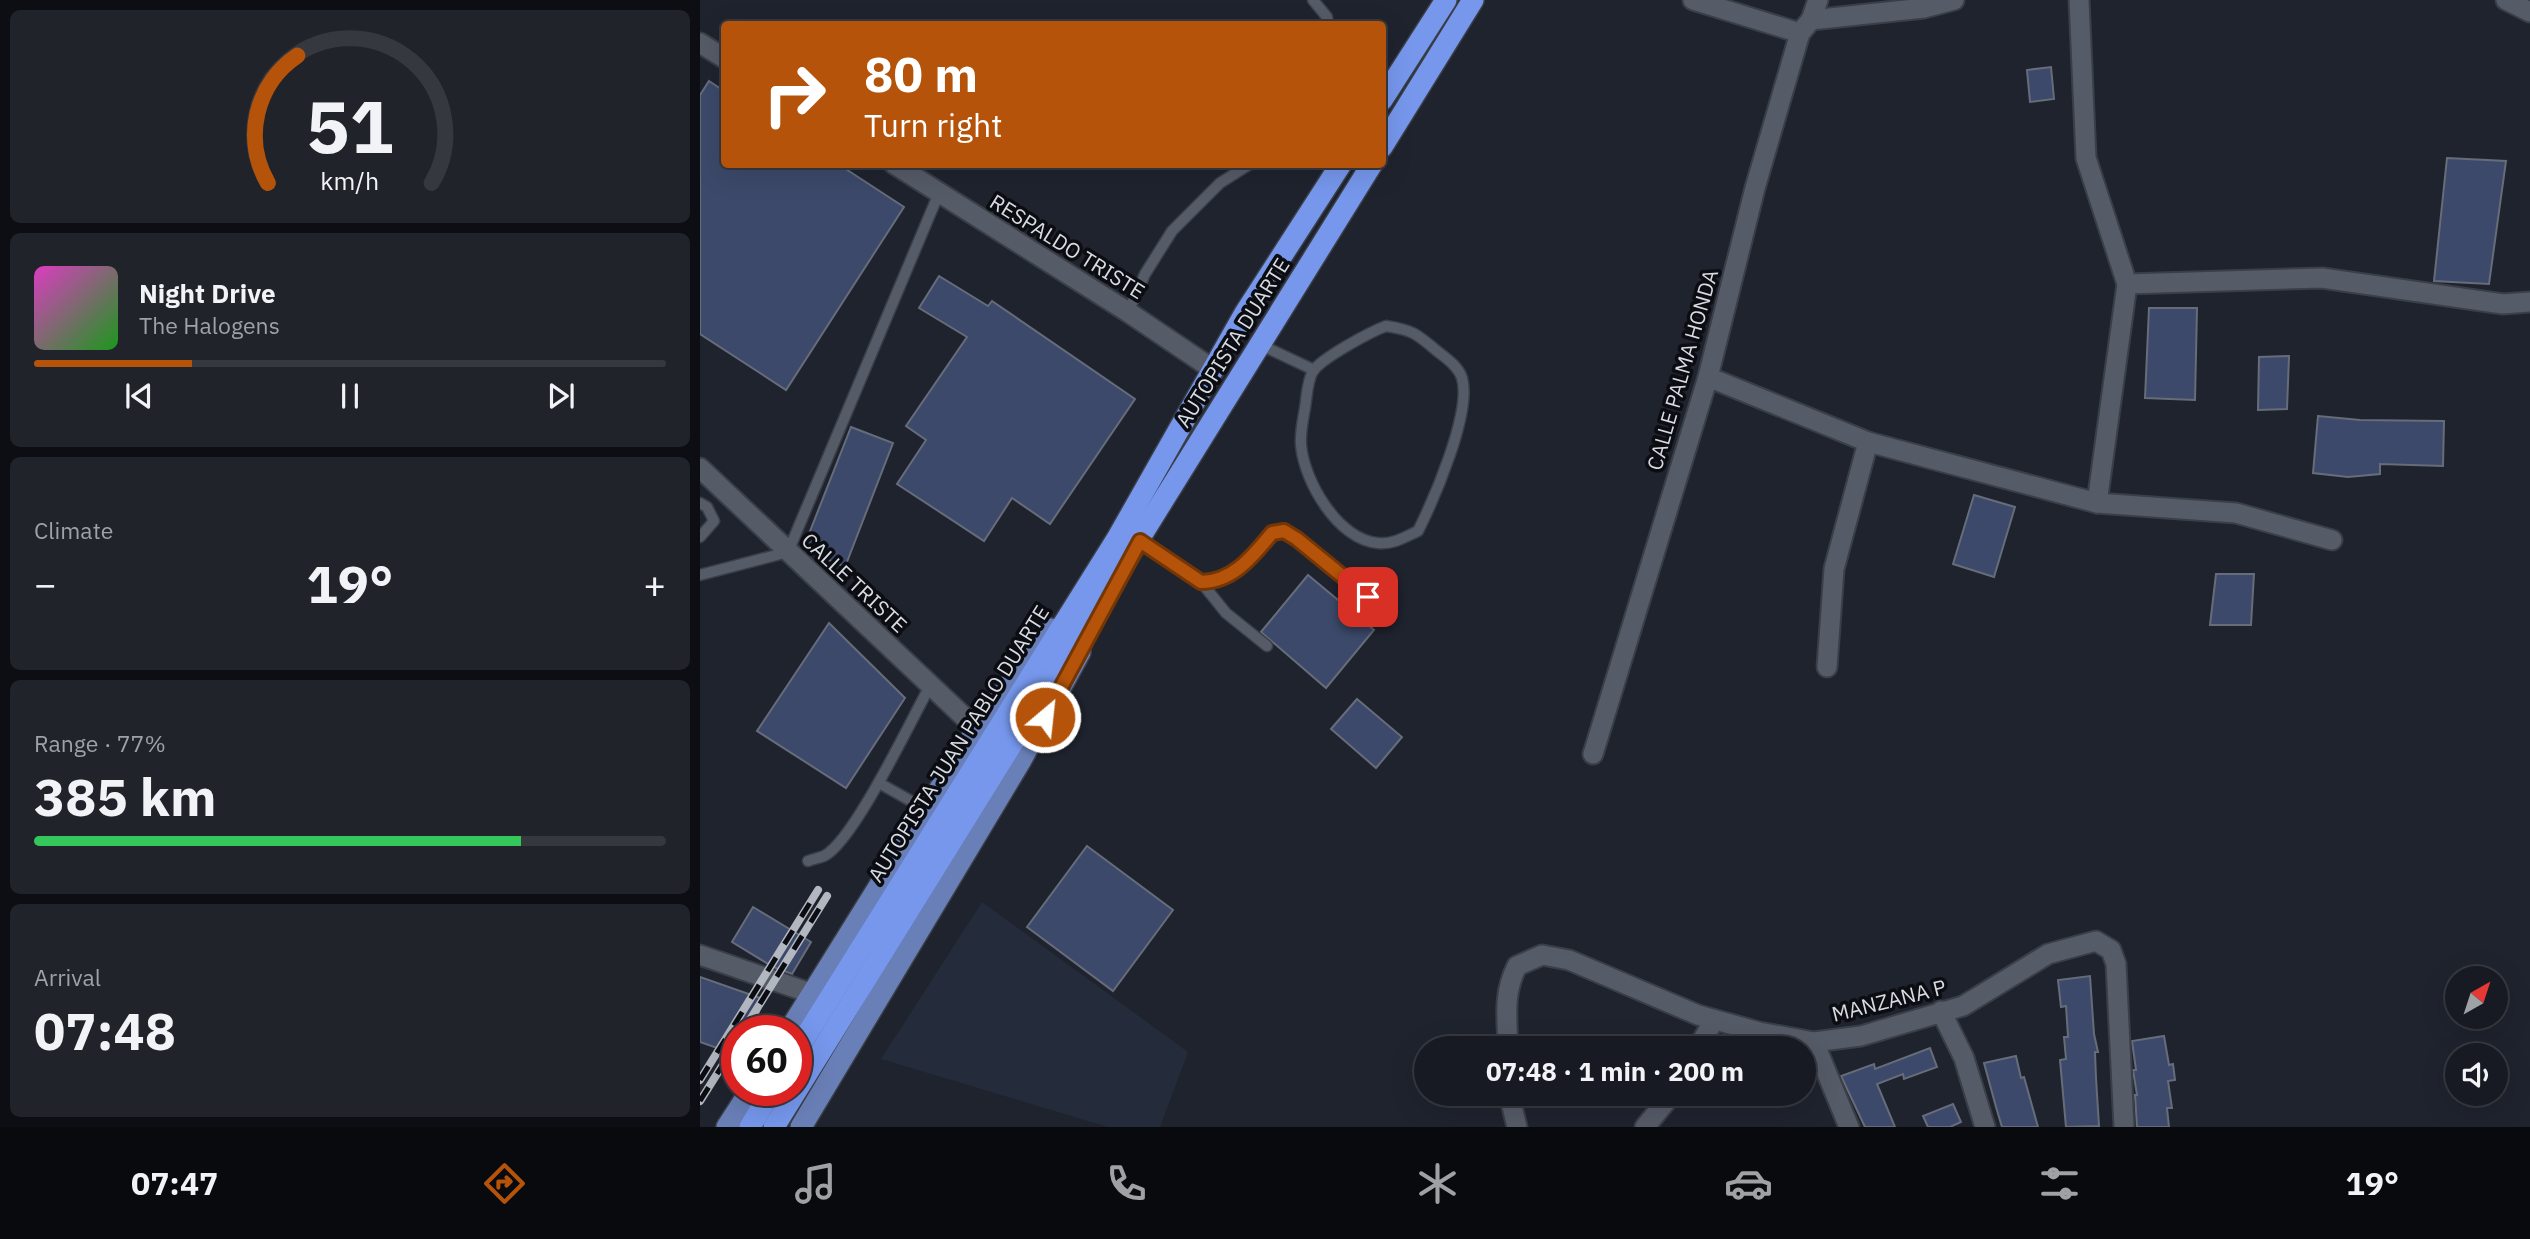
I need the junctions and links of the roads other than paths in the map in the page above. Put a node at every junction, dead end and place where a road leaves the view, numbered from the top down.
1 (1313, 0) edge
2 (1446, 0) edge
3 (1473, 0) edge
4 (1693, 0) edge
5 (1818, 0) edge
6 (1954, 0) edge
7 (2079, 0) edge
8 (2506, 0) edge
9 (2530, 12) edge
10 (1328, 21) edge
11 (1805, 27) junction
12 (700, 43) edge
13 (721, 56) edge
14 (1386, 94) edge
15 (1386, 141) edge
16 (900, 168) edge
17 (1244, 168) edge
18 (1338, 168) edge
19 (1370, 168) edge
20 (939, 193) junction
21 (2127, 284) junction
22 (2530, 302) edge
23 (1128, 312) junction
24 (1261, 345) junction
25 (1214, 370) junction
26 (1314, 370) junction
27 (1707, 377) junction
28 (1868, 442) junction
29 (700, 468) edge
30 (700, 503) edge
31 (2097, 503) junction
32 (700, 537) edge
33 (2332, 540) dead end
34 (1131, 541) junction
35 (788, 552) junction
36 (700, 575) edge
37 (1201, 582) junction
38 (1368, 597) dead end
39 (1267, 646) dead end
40 (1827, 667) dead end
41 (930, 686) junction
42 (977, 729) junction
43 (1592, 754) dead end
44 (879, 783) junction
45 (927, 810) junction
46 (808, 861) dead end
47 (700, 955) edge
48 (849, 984) junction
49 (813, 994) junction
50 (1941, 1010) junction
51 (799, 1015) edge
52 (1714, 1020) junction
53 (812, 1031) edge
54 (1508, 1036) edge
55 (1705, 1036) edge
56 (1781, 1036) edge
57 (1816, 1042) edge
58 (1816, 1048) edge
59 (741, 1106) edge
60 (762, 1106) edge
61 (1512, 1106) edge
62 (1662, 1106) edge
63 (1844, 1125) edge
64 (727, 1127) edge
65 (750, 1127) edge
66 (774, 1127) edge
67 (801, 1127) edge
68 (1517, 1127) edge
69 (1645, 1127) edge
70 (1985, 1127) edge
71 (2124, 1127) edge

1 - 10 lane
2 - 14 highway
3 - 15 highway
4 - 11 street
5 - 11 street, CALLE PALMA HONDA
6 - 11 street
7 - 21 street
8 - 9 street
11 - 27 street, CALLE PALMA HONDA
12 - 13 street
16 - 20 street, RESPALDO TRISTE
17 - 23 lane
18 - 25 highway, AUTOPISTA DUARTE
19 - 24 highway, AUTOPISTA DUARTE
20 - 23 street, RESPALDO TRISTE
20 - 35 lane
21 - 22 street
21 - 31 street
23 - 25 street, RESPALDO TRISTE
24 - 26 lane
24 - 34 highway, AUTOPISTA DUARTE
25 - 34 highway, AUTOPISTA DUARTE
26 - 26 lane
27 - 28 street
27 - 43 street, CALLE PALMA HONDA
28 - 31 street
28 - 40 street
29 - 35 street, CALLE TRISTE
30 - 32 lane
31 - 33 street
34 - 37 lane
34 - 42 main road
34 - 48 highway
34 - 67 main road
35 - 36 lane
35 - 41 street, CALLE TRISTE
37 - 38 lane
37 - 39 lane
41 - 42 street, CALLE TRISTE
41 - 44 lane
42 - 45 main road
44 - 45 lane
44 - 46 lane
45 - 49 main road
47 - 49 street
48 - 53 highway
48 - 66 highway
49 - 51 main road
50 - 57 street, MANZANA P
50 - 70 street
50 - 71 street, MANZANA P
52 - 54 street, MANZANA P
52 - 55 street
52 - 56 street, MANZANA P
58 - 63 street
59 - 64 main road
60 - 65 highway
61 - 68 street
62 - 69 street

